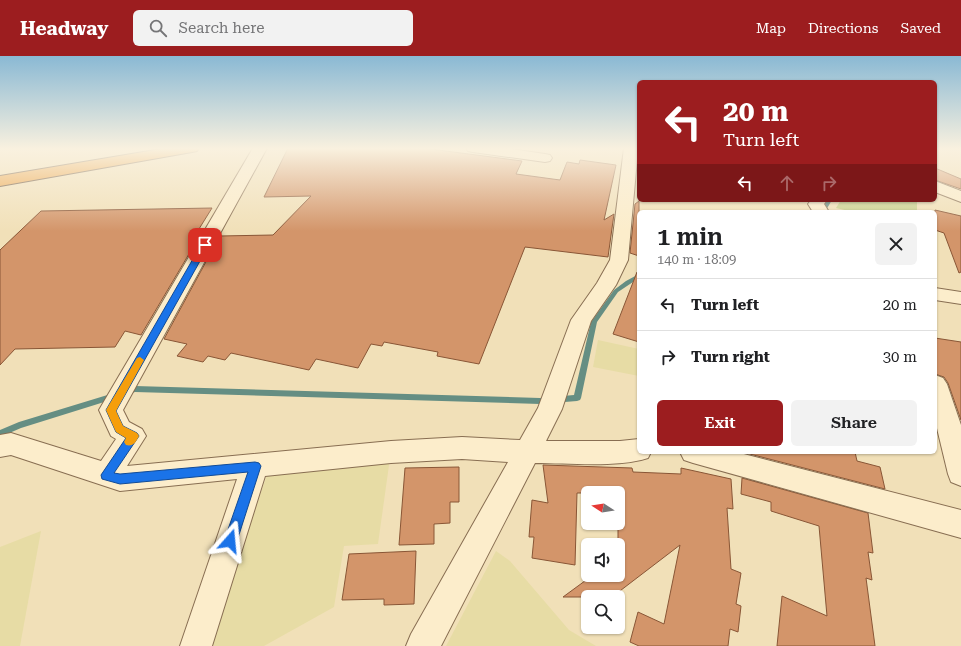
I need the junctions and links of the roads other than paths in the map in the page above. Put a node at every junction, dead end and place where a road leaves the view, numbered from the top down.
1 (32, 176) edge
2 (244, 176) edge
3 (628, 176) edge
4 (0, 181) edge
5 (937, 187) edge
6 (961, 197) edge
7 (937, 294) edge
8 (961, 298) edge
9 (937, 390) edge
10 (0, 446) edge
11 (637, 450) edge
12 (528, 452) junction
13 (700, 454) edge
14 (255, 466) junction
15 (961, 474) edge
16 (106, 475) junction
17 (961, 524) edge
18 (196, 645) edge
19 (423, 646) edge

1 - 4 highway
2 - 16 street
3 - 12 street
5 - 6 street
7 - 8 street
9 - 15 street
10 - 16 street
11 - 12 street
12 - 14 street
12 - 19 street
13 - 17 street
14 - 16 street
14 - 18 street

